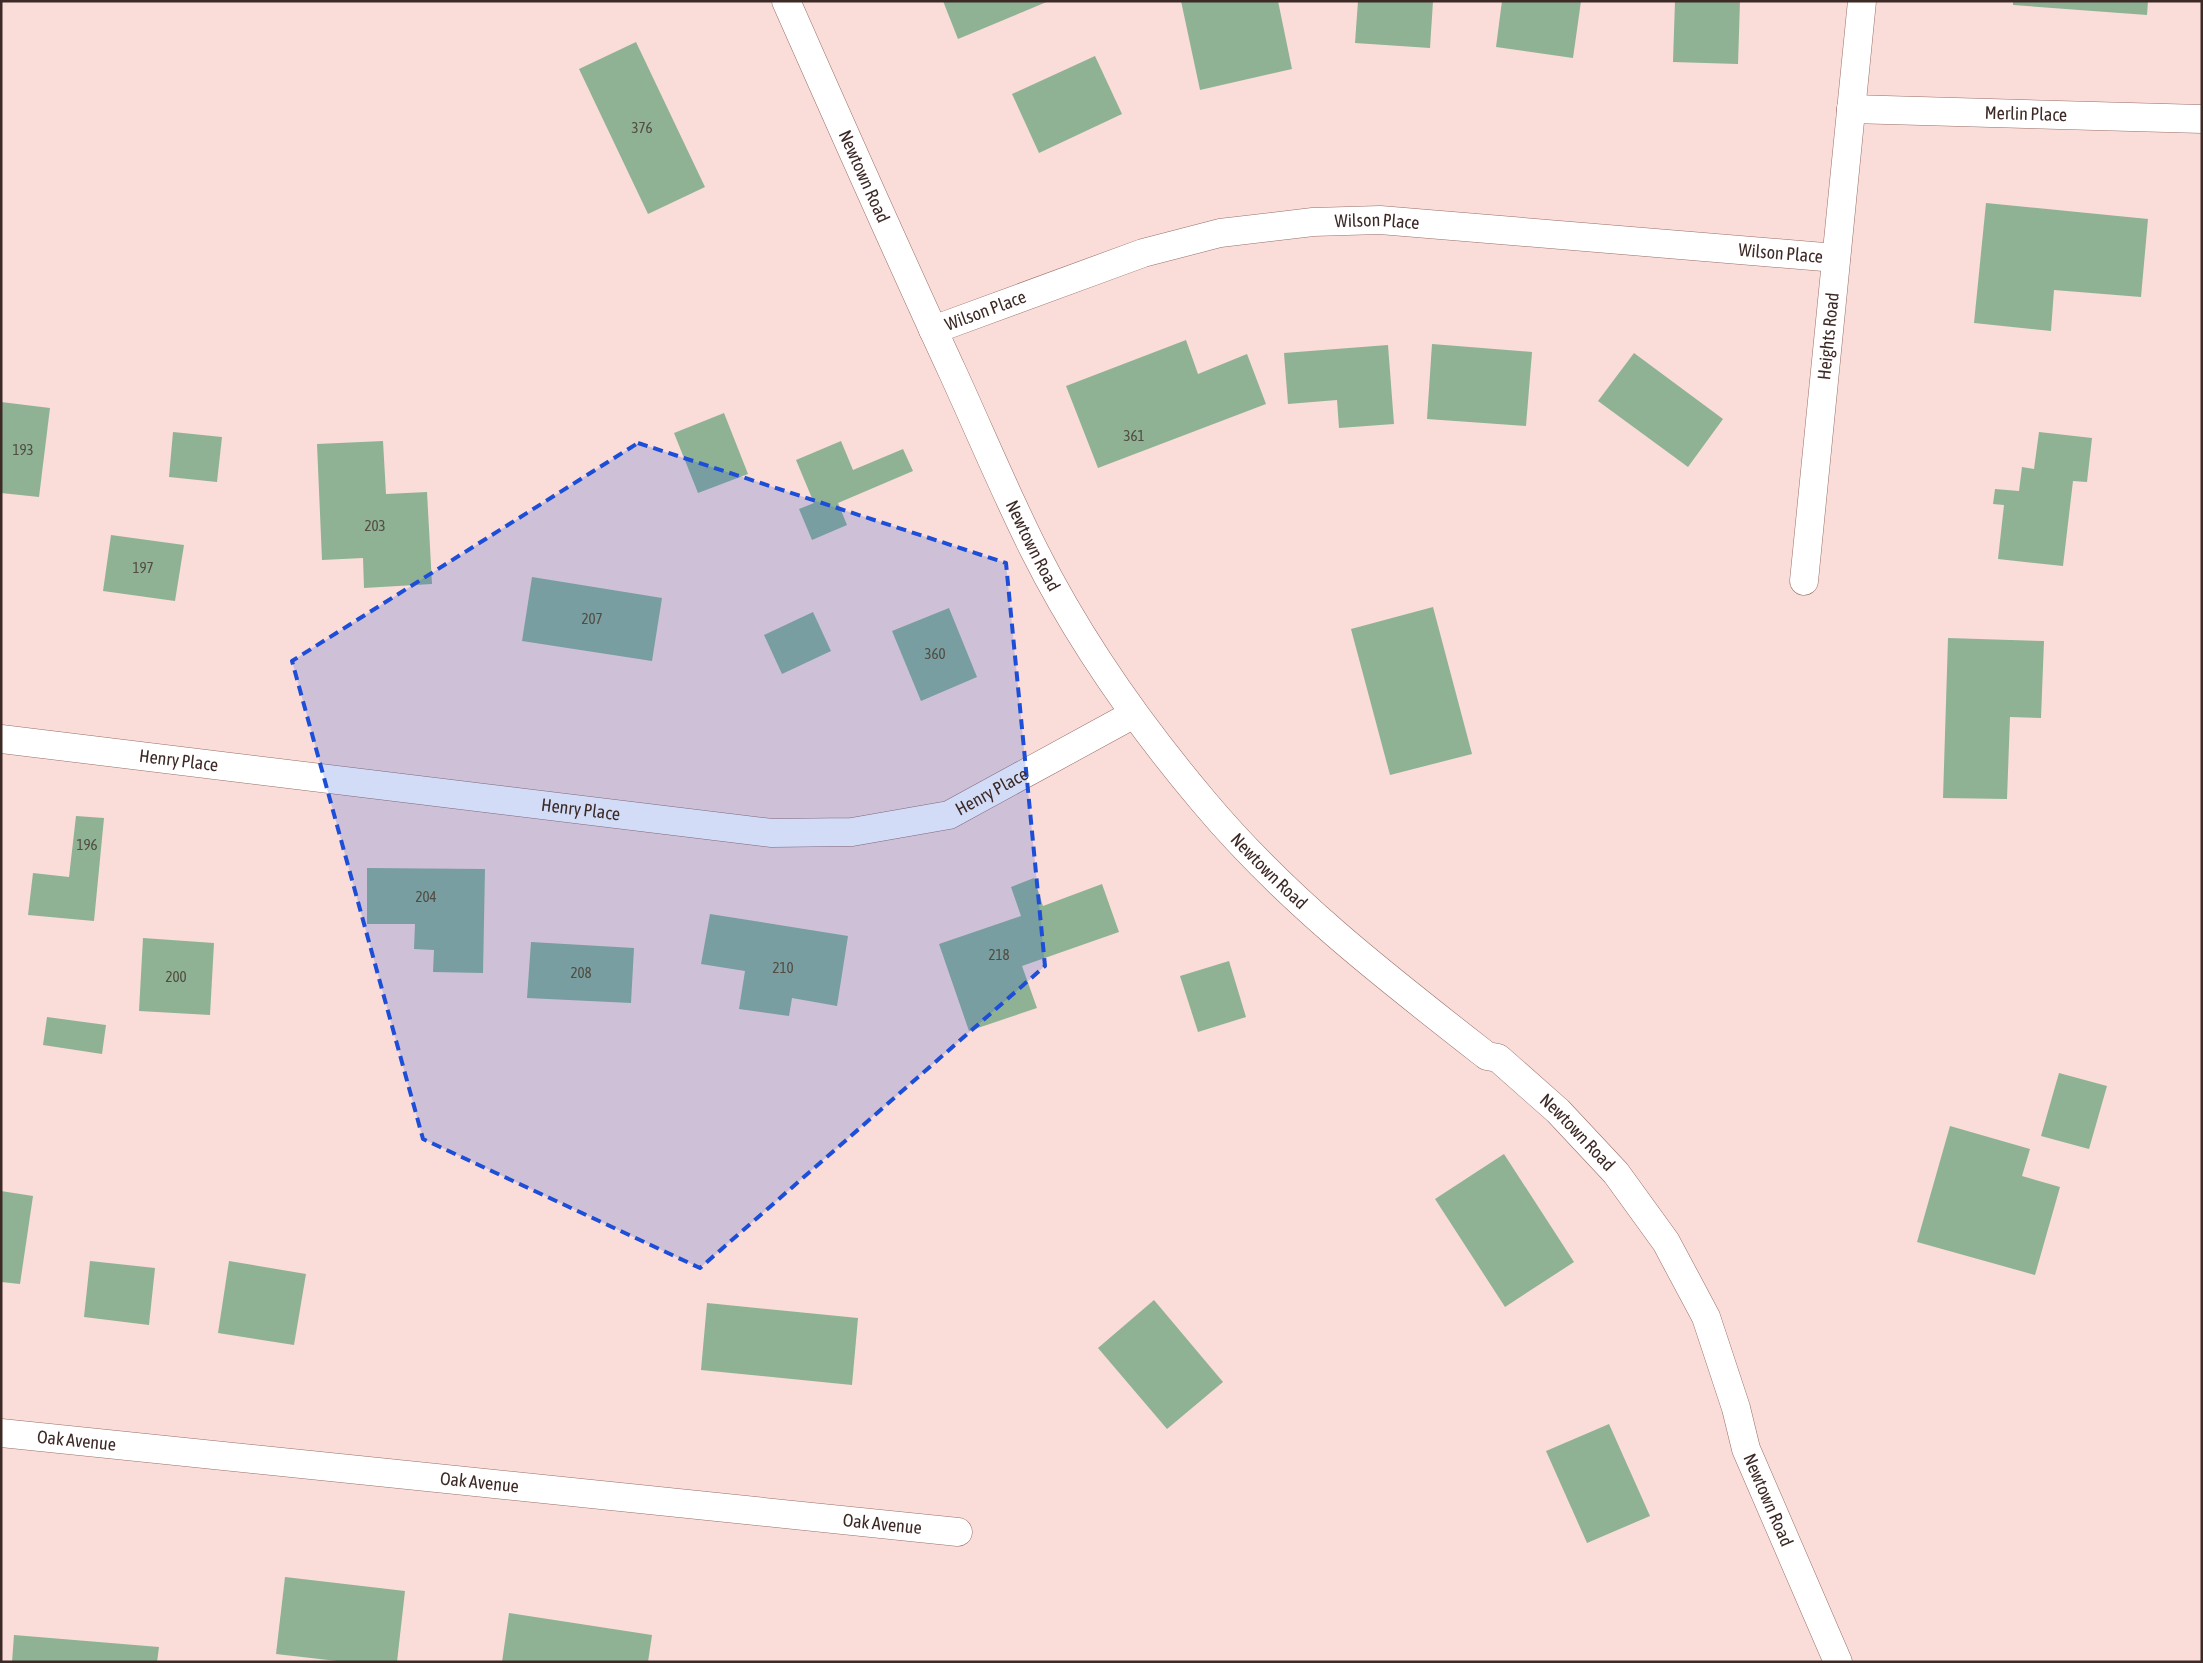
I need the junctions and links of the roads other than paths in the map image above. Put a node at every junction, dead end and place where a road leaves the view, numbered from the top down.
1 (786, 1) edge
2 (1862, 1) edge
3 (1851, 108) junction
4 (2202, 119) edge
5 (1836, 258) junction
6 (933, 330) junction
7 (1804, 581) dead end
8 (1134, 714) junction
9 (1, 739) edge
10 (1, 1433) edge
11 (958, 1532) dead end
12 (1838, 1662) edge

1 - 6 street, Newtown Road
2 - 3 street, Heights Road
3 - 4 street, Merlin Place
3 - 5 street, Heights Road
5 - 6 street, Wilson Place
5 - 7 street, Heights Road
6 - 8 street, Newtown Road
8 - 9 street, Henry Place
8 - 12 street, Newtown Road
10 - 11 street, Oak Avenue

